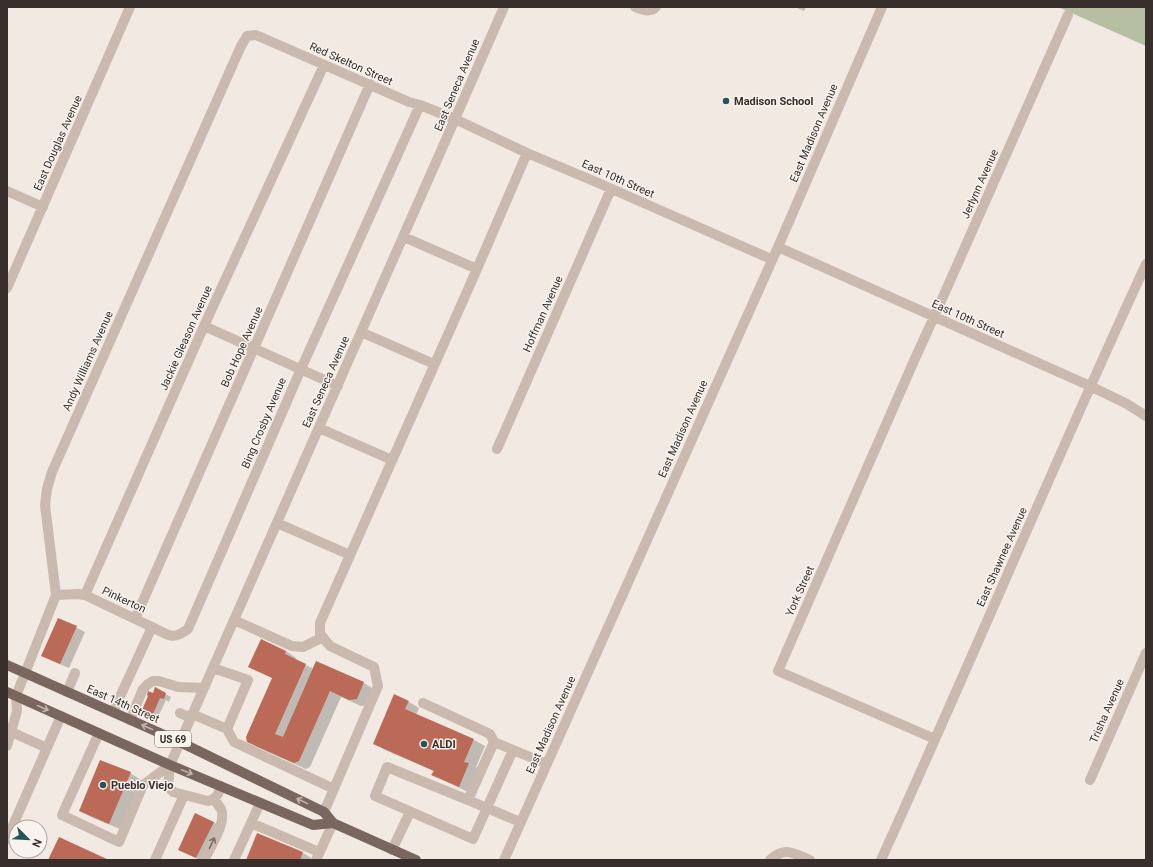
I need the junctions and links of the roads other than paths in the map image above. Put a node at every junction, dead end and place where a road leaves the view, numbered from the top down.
1 (130, 7) edge
2 (504, 7) edge
3 (656, 7) edge
4 (882, 7) edge
5 (639, 9) edge
6 (1068, 15) dead end
7 (241, 46) joint
8 (324, 65) junction
9 (370, 84) junction
10 (420, 105) junction
11 (456, 119) junction
12 (527, 153) junction
13 (611, 189) junction
14 (7, 191) edge
15 (43, 207) junction
16 (404, 237) junction
17 (778, 247) junction
18 (772, 260) junction
19 (1146, 264) edge
20 (477, 269) junction
21 (7, 288) edge
22 (934, 317) junction
23 (204, 326) junction
24 (361, 332) junction
25 (254, 349) junction
26 (913, 363) joint
27 (434, 364) junction
28 (301, 370) junction
29 (338, 386) junction
30 (1090, 386) junction
31 (1146, 416) edge
32 (319, 428) junction
33 (497, 449) dead end
34 (392, 460) junction
35 (277, 523) junction
36 (350, 555) junction
37 (56, 595) junction
38 (85, 595) junction
39 (135, 619) junction
40 (234, 620) junction
41 (152, 627) junction
42 (323, 637) junction
43 (1146, 653) edge
44 (7, 665) edge
45 (213, 668) junction
46 (26, 673) junction
47 (75, 673) dead end
48 (204, 688) junction
49 (67, 692) junction
50 (12, 694) edge
51 (423, 703) dead end
52 (113, 712) junction
53 (180, 713) dead end
54 (61, 716) junction
55 (191, 716) junction
56 (130, 720) junction
57 (227, 729) junction
58 (9, 731) edge
59 (99, 734) junction
60 (935, 740) junction
61 (180, 742) junction
62 (494, 742) junction
63 (7, 746) edge
64 (47, 748) junction
65 (513, 750) junction
66 (546, 764) junction
67 (170, 765) junction
68 (1090, 780) dead end
69 (221, 786) junction
70 (334, 789) junction
71 (184, 795) junction
72 (214, 799) junction
73 (468, 800) junction
74 (260, 802) junction
75 (487, 808) junction
76 (324, 812) junction
77 (410, 812) junction
78 (520, 822) junction
79 (251, 823) junction
80 (333, 823) junction
81 (7, 839) edge
82 (392, 850) junction
83 (318, 856) edge
84 (155, 859) edge
85 (204, 860) edge
86 (234, 860) edge
87 (416, 860) edge
88 (504, 860) edge
89 (770, 860) edge
90 (810, 860) edge
91 (881, 860) edge

1 - 15 street, East Douglas Avenue
2 - 11 street, East Seneca Avenue
3 - 5 street
4 - 17 street, East Madison Avenue
6 - 22 street, Jerlynn Avenue
7 - 8 street, Red Skelton Street
7 - 37 street, Andy Williams Avenue
8 - 9 street, Red Skelton Street
8 - 23 street, Jackie Gleason Avenue
9 - 10 street, Red Skelton Street
9 - 25 street, Bob Hope Avenue
10 - 11 street, Red Skelton Street
10 - 28 street, Bing Crosby Avenue
11 - 12 street, East 10th Street
11 - 16 street, East Seneca Avenue
12 - 13 street, East 10th Street
12 - 20 street
13 - 18 street, East 10th Street
13 - 33 street, Hoffman Avenue
14 - 15 street
15 - 21 street, East Douglas Avenue
16 - 20 street
16 - 24 street, East Seneca Avenue
17 - 18 street, East Madison Avenue
17 - 22 street, East 10th Street
18 - 66 street, East Madison Avenue
19 - 30 street, East Shawnee Avenue
20 - 27 street
22 - 26 street, Jerlynn Avenue
22 - 30 street, East 10th Street
23 - 25 street
23 - 38 street, Jackie Gleason Avenue
24 - 27 street
24 - 29 street, East Seneca Avenue
25 - 28 street
25 - 39 street, Bob Hope Avenue
26 - 60 street, York Street
27 - 34 street
28 - 29 street
28 - 41 street, Bing Crosby Avenue
29 - 32 street, East Seneca Avenue
30 - 31 street, East 10th Street
30 - 60 street, East Shawnee Avenue
32 - 34 street
32 - 35 street, East Seneca Avenue
34 - 36 street
35 - 36 street
35 - 40 street, East Seneca Avenue
36 - 42 street
37 - 38 street
37 - 46 street, Andy Williams Avenue
38 - 39 street, Pinkerton
39 - 41 street, Pinkerton
40 - 42 street
40 - 45 street, East Seneca Avenue
41 - 52 street
42 - 70 street
43 - 68 street, Trisha Avenue
44 - 46 main road, East 14th Street / US 69
45 - 48 street, East Seneca Avenue
45 - 57 street
46 - 49 main road, East 14th Street / US 69
46 - 50 street, Andy Williams Avenue
47 - 49 street
48 - 55 street, East Seneca Avenue
48 - 56 street
49 - 52 main road, East 14th Street / US 69
50 -> 54 main road, US 69
50 - 58 street
51 - 62 street
52 - 56 main road, East 14th Street / US 69
53 - 55 street
54 - 59 main road, US 69
54 - 64 street
55 - 57 street
55 - 61 street, East Seneca Avenue
61 -> 56 main road, East 14th Street / US 69
57 - 70 street
58 - 63 street
58 - 64 street
59 - 67 main road, US 69
59 - 67 street
60 - 91 street, East Shawnee Avenue
61 - 67 street, East Seneca Avenue
76 -> 61 main road, East 14th Street / US 69
62 - 65 street
62 - 73 street
64 - 81 street
65 - 66 street
65 - 75 street
66 - 78 street, East Madison Avenue
67 -> 69 main road, US 69
67 - 71 street
69 - 72 street
69 - 74 main road, US 69
70 - 76 street
71 - 72 street
71 - 84 street
85 -> 72 street
73 - 75 street
73 - 77 street
74 - 79 street
74 - 80 main road, US 69
75 - 77 street
75 - 78 street
76 - 80 main road, East 14th Street / US 69
77 - 82 street
78 - 88 street, East Madison Avenue
79 - 83 street
79 - 86 street
80 - 82 main road, East 14th Street / US 69
80 - 83 street
82 - 87 main road, East 14th Street / US 69
89 - 90 street

